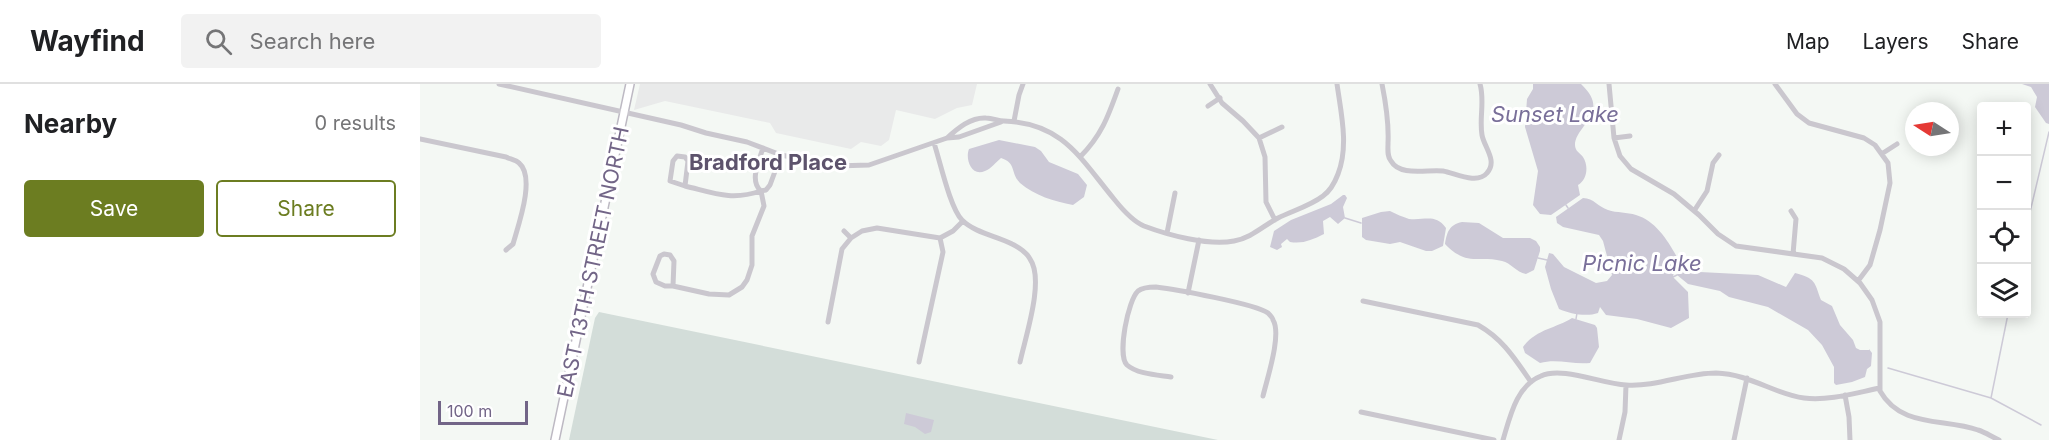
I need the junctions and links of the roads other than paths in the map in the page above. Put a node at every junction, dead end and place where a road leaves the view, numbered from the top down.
1 (499, 84) edge
2 (630, 84) edge
3 (1023, 84) edge
4 (1210, 84) edge
5 (1337, 84) edge
6 (1382, 84) edge
7 (1480, 84) edge
8 (1609, 84) edge
9 (1774, 84) edge
10 (1119, 89) dead end
11 (1220, 98) junction
12 (1208, 106) dead end
13 (625, 112) junction
14 (1002, 121) junction
15 (1014, 121) junction
16 (1282, 127) dead end
17 (1630, 136) dead end
18 (947, 138) junction
19 (1259, 138) junction
20 (1614, 138) junction
21 (420, 139) edge
22 (934, 143) junction
23 (1897, 144) dead end
24 (764, 148) junction
25 (1882, 153) junction
26 (781, 155) junction
27 (1719, 155) dead end
28 (1080, 157) junction
29 (685, 186) junction
30 (761, 191) junction
31 (1175, 193) dead end
32 (1694, 211) junction
33 (1791, 211) dead end
34 (963, 220) junction
35 (1275, 220) junction
36 (844, 231) dead end
37 (1167, 233) junction
38 (940, 237) junction
39 (851, 238) junction
40 (1199, 240) junction
41 (506, 250) dead end
42 (1037, 254) dead end
43 (1793, 254) junction
44 (1030, 259) junction
45 (1858, 280) junction
46 (673, 286) junction
47 (1188, 292) junction
48 (1363, 301) dead end
49 (828, 322) dead end
50 (919, 362) dead end
51 (1020, 362) dead end
52 (1171, 377) dead end
53 (1747, 378) junction
54 (1531, 382) junction
55 (1626, 385) junction
56 (1880, 388) junction
57 (1845, 395) junction
58 (1263, 396) dead end
59 (1361, 412) dead end
60 (555, 440) edge
61 (1494, 440) edge
62 (1503, 440) edge
63 (1619, 440) edge
64 (1734, 440) edge
65 (1850, 440) edge
66 (1999, 440) edge

1 - 13 street
2 - 13 main road, EAST 13TH STREET NORTH
3 - 15 street
4 - 11 street
5 - 35 street
6 - 7 street
8 - 20 street
9 - 25 street
10 - 28 street
11 - 12 street
11 - 19 street
13 - 24 street
13 - 60 main road, EAST 13TH STREET NORTH
14 - 15 street
14 - 18 street
14 - 18 street
15 - 28 street
16 - 19 street
17 - 20 street
18 - 22 street
19 - 35 street
20 - 32 street
21 - 41 street
22 - 26 street
22 - 34 street
23 - 25 street
24 - 26 street
24 - 30 street
25 - 45 street
26 - 30 street
27 - 32 street
28 - 37 street
29 - 29 street
29 - 30 street
30 - 46 street
31 - 37 street
32 - 43 street
33 - 43 street
34 - 38 street
34 - 44 street
35 - 40 street
36 - 39 street
37 - 40 street
38 - 39 street
38 - 50 street
39 - 49 street
40 - 47 street
42 - 44 street
43 - 45 street
44 - 51 street
45 - 56 street
46 - 46 street
47 - 52 street
47 - 58 street
48 - 54 street
53 - 55 street
53 - 57 street
53 - 64 street
54 - 55 street
54 - 62 street
55 - 63 street
56 - 57 street
56 - 66 street
57 - 65 street
59 - 61 street

